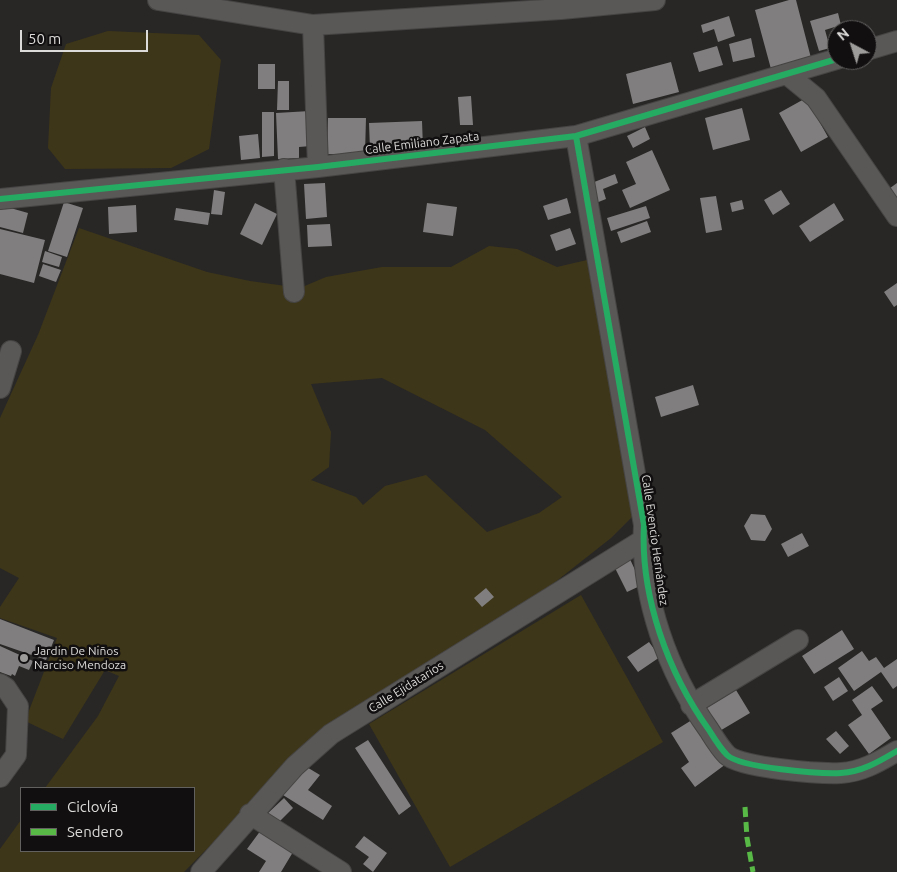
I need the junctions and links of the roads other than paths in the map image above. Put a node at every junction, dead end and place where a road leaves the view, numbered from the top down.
1 (158, 0) edge
2 (655, 0) edge
3 (313, 25) junction
4 (897, 41) edge
5 (877, 47) edge
6 (827, 63) edge
7 (788, 75) junction
8 (576, 136) junction
9 (318, 167) junction
10 (284, 169) junction
11 (0, 199) edge
12 (897, 216) edge
13 (294, 292) dead end
14 (11, 351) dead end
15 (1, 384) edge
16 (643, 540) junction
17 (798, 640) dead end
18 (0, 684) edge
19 (691, 705) junction
20 (897, 751) edge
21 (0, 777) edge
22 (250, 814) junction
23 (201, 872) edge
24 (341, 872) edge

1 - 3 street
2 - 3 street
3 - 9 street
4 - 5 street
6 - 7 street, Calle Emiliano Zapata
7 - 8 street, Calle Emiliano Zapata
7 - 12 street
8 - 9 street, Calle Emiliano Zapata
8 - 16 street, Calle Evencio Hernández
9 - 10 street, Calle Emiliano Zapata
10 - 11 street, Calle Emiliano Zapata
10 - 13 street
14 - 15 street
16 - 19 street, Calle Evencio Hernández
16 - 22 street, Calle Ejidatarios
17 - 19 street
18 - 21 street
19 - 20 street, Calle Evencio Hernández
22 - 23 street, Calle Ejidatarios
22 - 24 street

